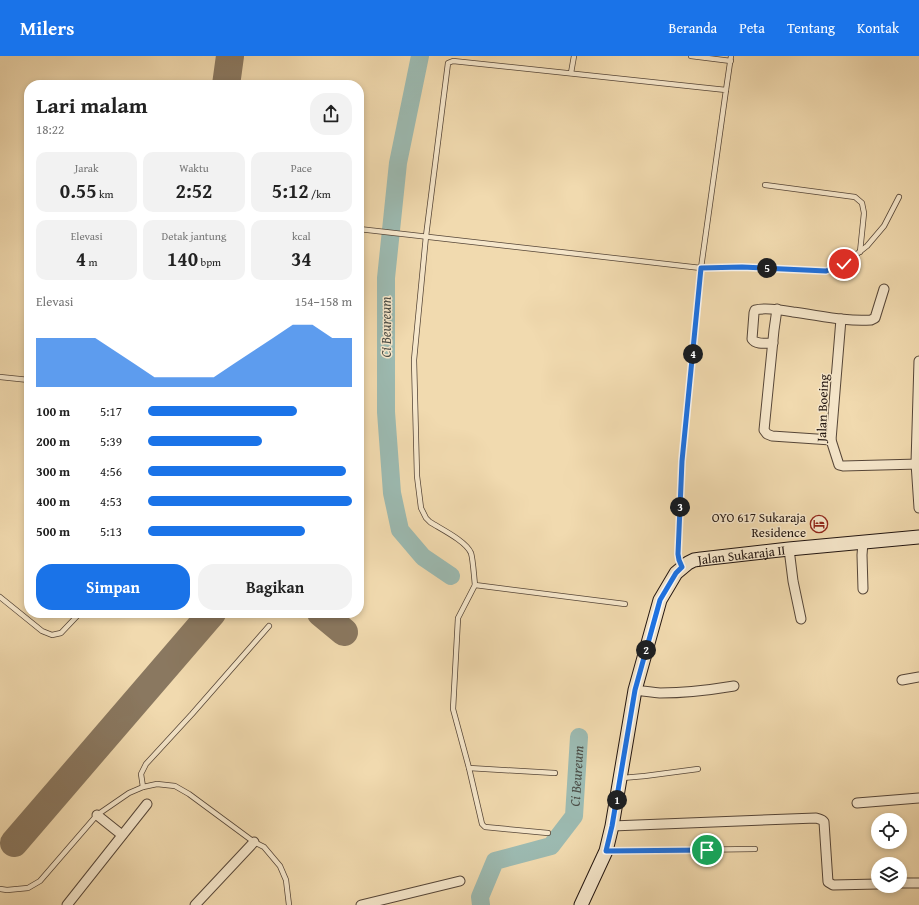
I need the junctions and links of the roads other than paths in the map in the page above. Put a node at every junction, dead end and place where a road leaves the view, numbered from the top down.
1 (574, 56) edge
2 (691, 56) edge
3 (731, 58) edge
4 (571, 73) junction
5 (726, 90) junction
6 (765, 185) dead end
7 (899, 197) dead end
8 (364, 230) edge
9 (426, 236) junction
10 (860, 252) junction
11 (701, 268) junction
12 (884, 289) dead end
13 (777, 309) junction
14 (841, 319) junction
15 (773, 343) junction
16 (919, 366) edge
17 (0, 377) edge
18 (24, 379) edge
19 (831, 440) junction
20 (918, 464) edge
21 (919, 508) edge
22 (919, 537) edge
23 (863, 542) junction
24 (789, 549) junction
25 (682, 567) junction
26 (475, 585) junction
27 (863, 589) dead end
28 (0, 597) edge
29 (625, 604) dead end
30 (24, 616) edge
31 (26, 618) edge
32 (75, 618) edge
33 (801, 619) dead end
34 (269, 626) dead end
35 (919, 677) edge
36 (902, 680) dead end
37 (734, 686) dead end
38 (635, 690) junction
39 (468, 768) junction
40 (698, 769) dead end
41 (555, 773) dead end
42 (620, 778) junction
43 (143, 787) junction
44 (919, 798) edge
45 (857, 803) dead end
46 (147, 804) dead end
47 (97, 815) junction
48 (612, 826) junction
49 (548, 833) dead end
50 (122, 835) junction
51 (254, 842) junction
52 (755, 849) dead end
53 (606, 851) junction
54 (460, 881) dead end
55 (907, 883) edge
56 (919, 883) edge
57 (871, 884) edge
58 (0, 889) edge
59 (67, 905) edge
60 (195, 905) edge
61 (289, 905) edge
62 (361, 905) edge
63 (581, 905) edge

1 - 4 lane
2 - 3 lane
3 - 5 lane
4 - 5 lane
4 - 9 lane
5 - 11 lane
6 - 10 lane
7 - 10 lane
8 - 9 lane
9 - 11 lane
9 - 26 lane
10 - 11 lane
11 - 25 lane
12 - 14 street
13 - 14 street
13 - 15 street
13 - 15 street
14 - 19 street, Jalan Boeing
15 - 19 street
16 - 20 street
17 - 18 lane
19 - 20 street, Jalan Boeing
20 - 21 street
22 - 23 main road, Jalan Sukaraja II
23 - 24 main road, Jalan Sukaraja II
23 - 27 street
24 - 25 main road, Jalan Sukaraja II
24 - 33 street
25 - 38 main road, Jalan Sukaraja II
26 - 29 lane
26 - 39 lane
28 - 30 lane
31 - 32 lane
34 - 43 lane
35 - 36 street
37 - 38 street
38 - 42 main road, Jalan Sukaraja II
39 - 41 lane
39 - 49 lane
40 - 42 lane
42 - 48 main road, Jalan Sukaraja II
43 - 47 lane
43 - 51 lane
44 - 45 street
46 - 50 street
47 - 50 street
47 - 58 lane
48 - 53 main road, Jalan Sukaraja II
48 - 57 street
50 - 59 street
51 - 60 street
51 - 61 lane
52 - 53 lane
53 - 63 main road, Jalan Sukaraja II
54 - 62 street
55 - 56 street

